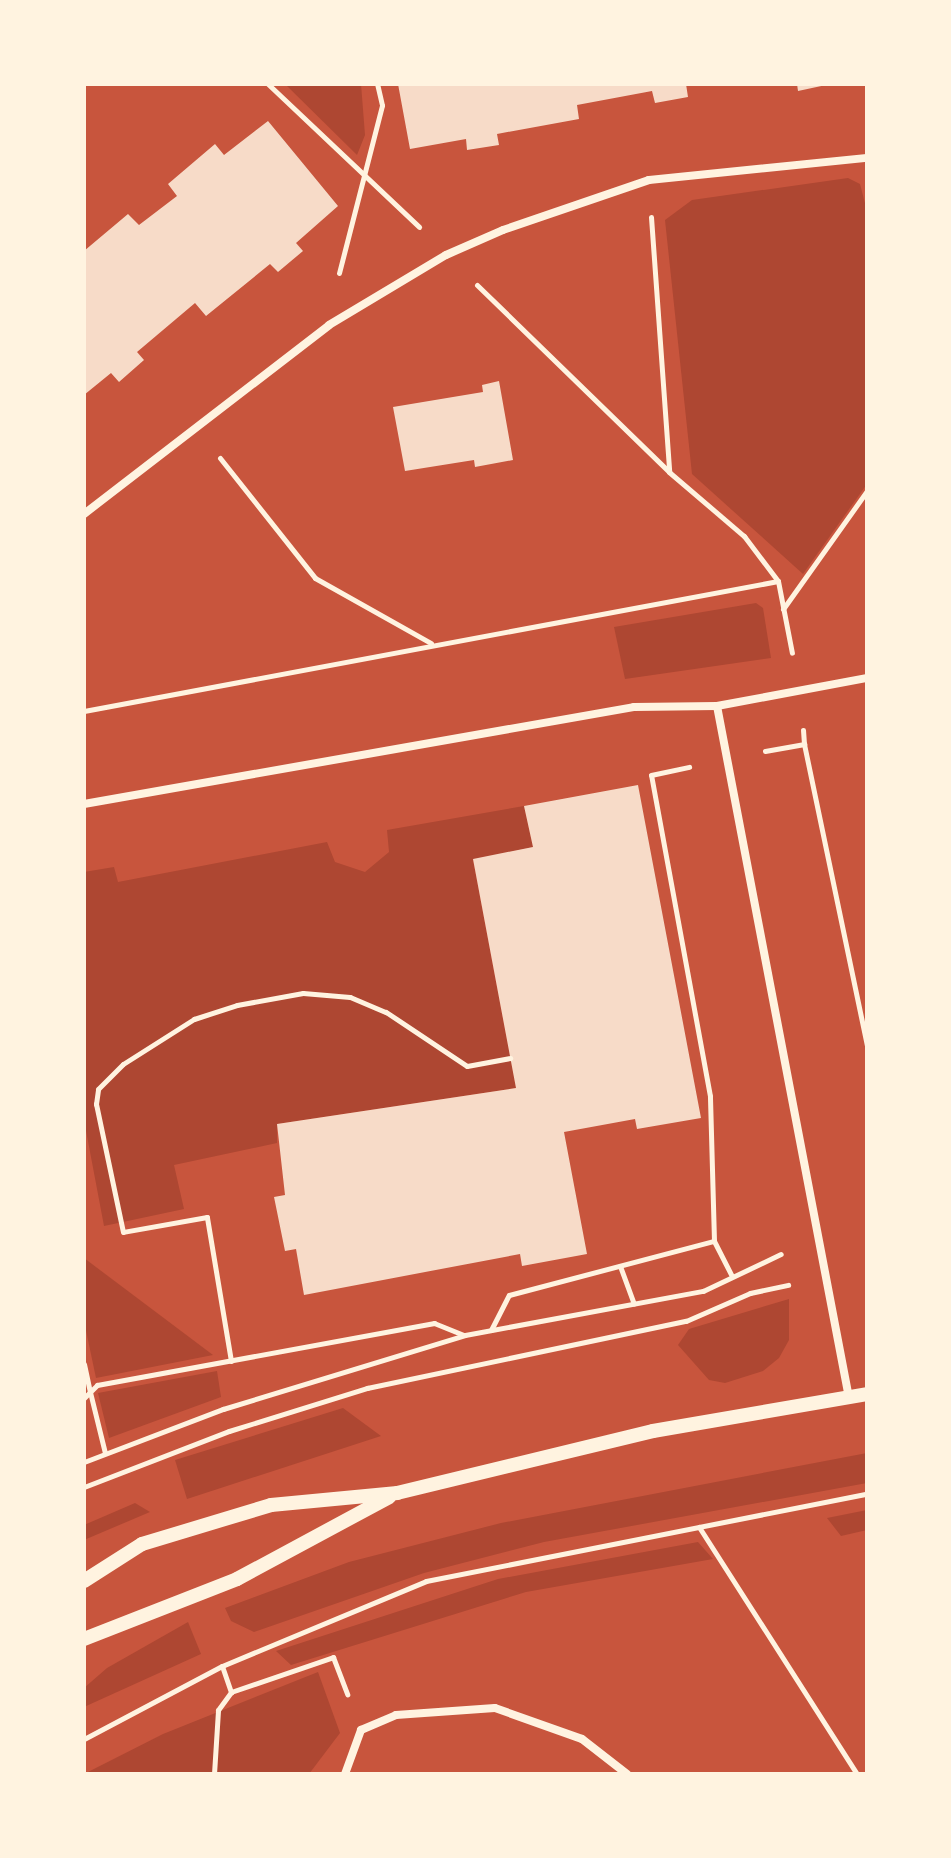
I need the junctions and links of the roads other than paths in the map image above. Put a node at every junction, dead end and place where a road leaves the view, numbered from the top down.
1 (867, 158) edge
2 (84, 514) edge
3 (867, 678) edge
4 (717, 706) junction
5 (84, 804) edge
6 (867, 1394) edge
7 (849, 1398) junction
8 (397, 1493) junction
9 (84, 1581) edge
10 (84, 1639) edge
11 (345, 1774) edge
12 (627, 1774) edge

1 - 2 street
3 - 4 street
4 - 5 street
4 - 7 street
6 - 7 street
7 - 8 street
8 - 9 street
8 - 10 street
11 - 12 street

